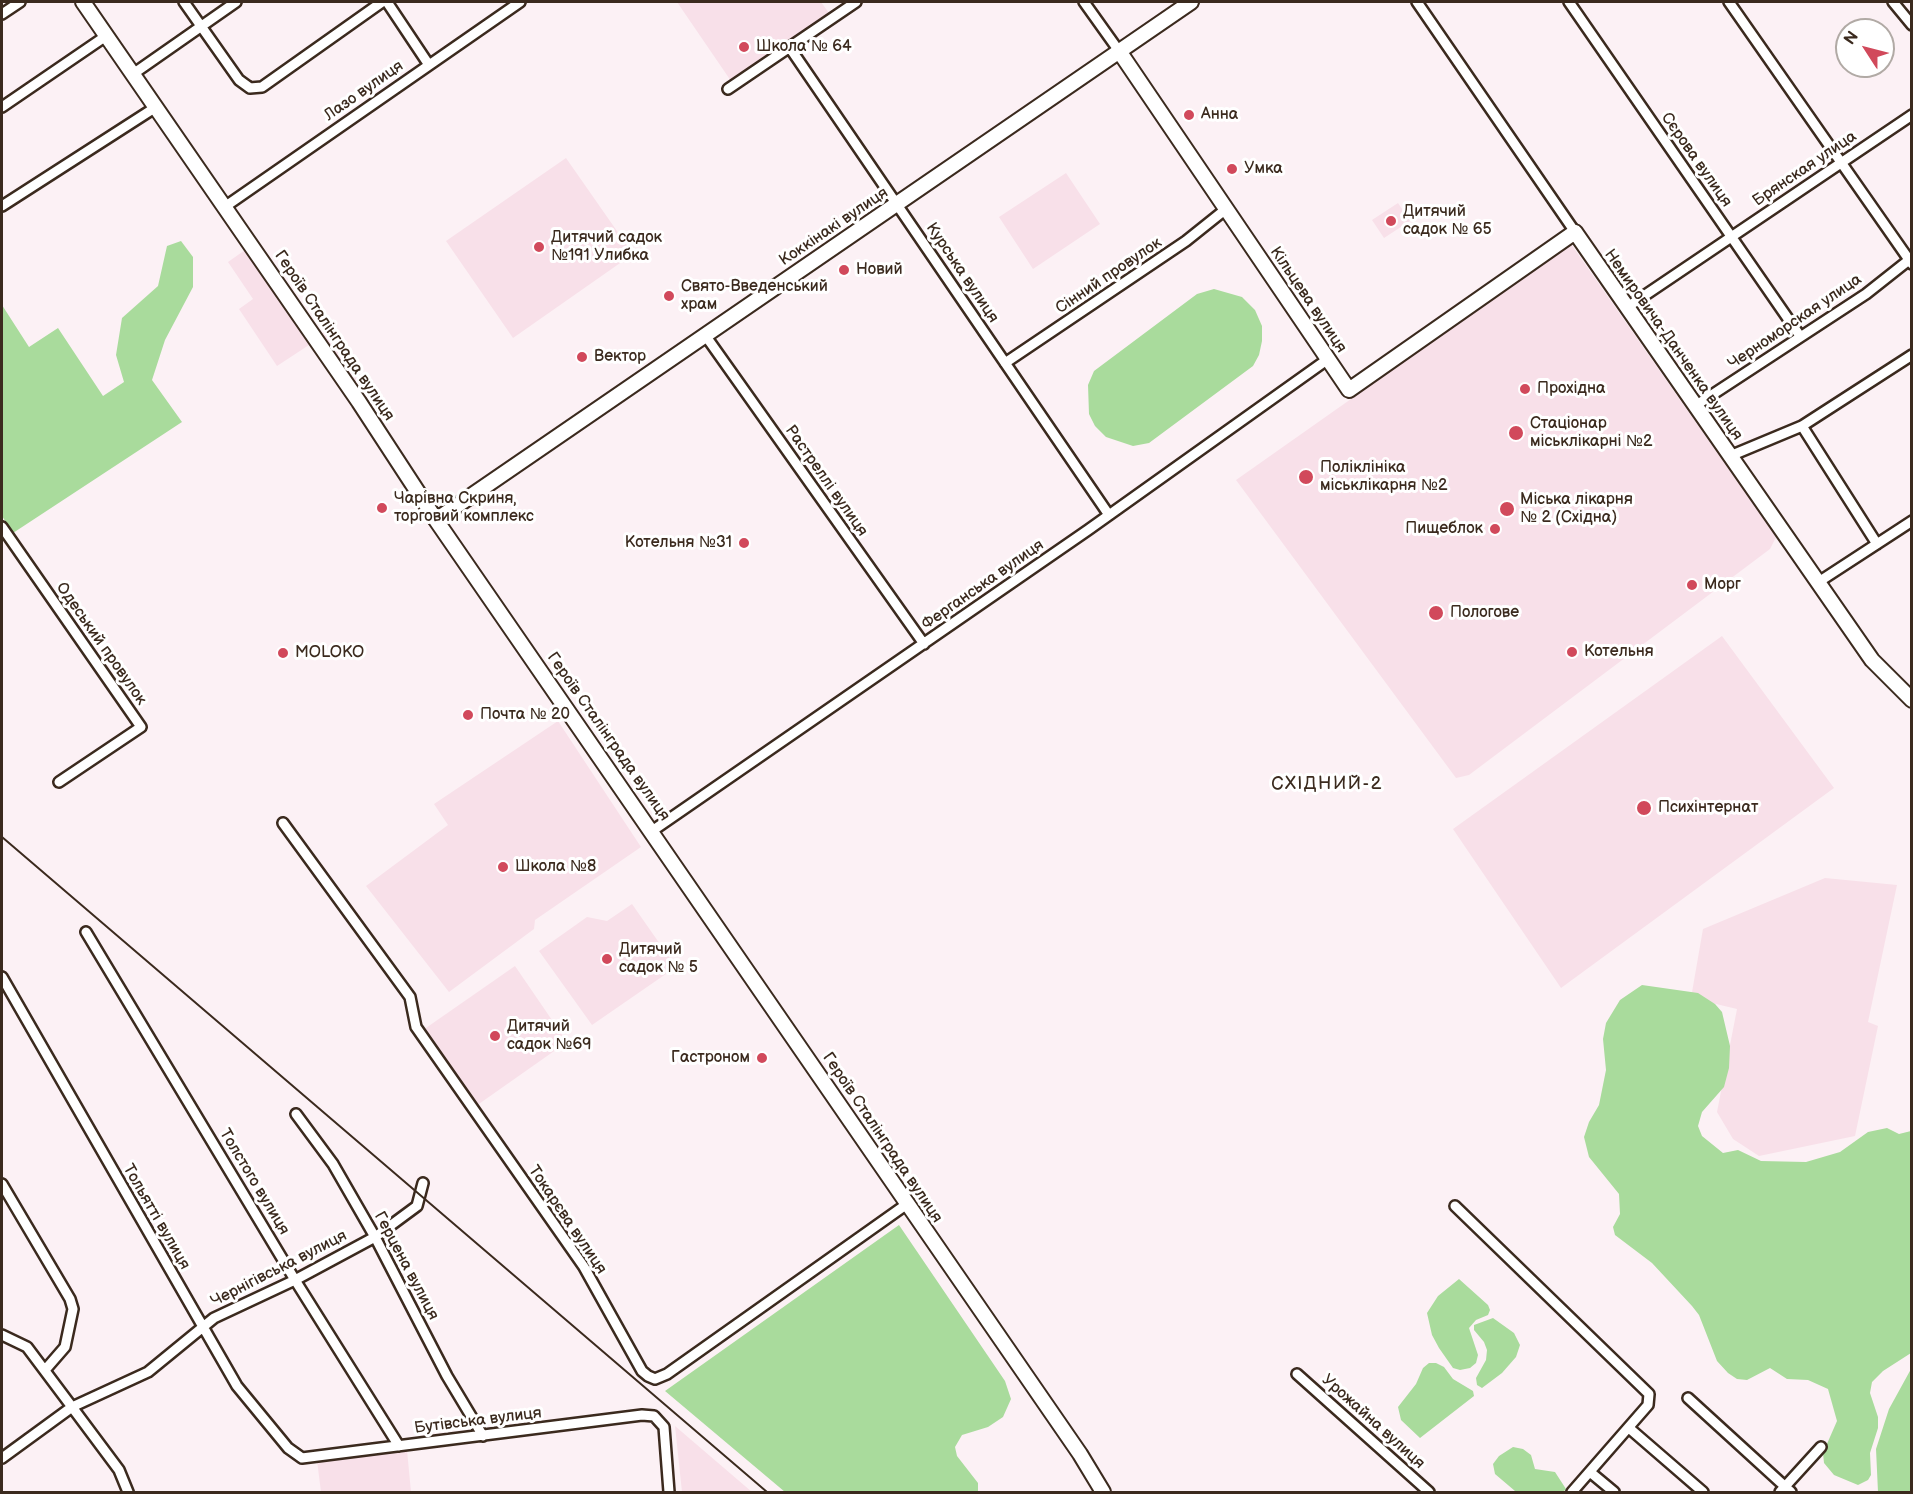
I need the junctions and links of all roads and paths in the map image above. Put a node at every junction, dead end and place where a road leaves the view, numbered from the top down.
1 (20, 2) edge
2 (84, 2) edge
3 (184, 2) edge
4 (236, 2) edge
5 (382, 2) edge
6 (387, 2) edge
7 (520, 2) edge
8 (856, 2) edge
9 (1084, 2) edge
10 (1191, 2) edge
11 (1417, 2) edge
12 (1569, 2) edge
13 (1729, 2) edge
14 (1893, 2) edge
15 (2, 14) edge
16 (201, 26) junction
17 (1911, 26) edge
18 (106, 36) junction
19 (790, 48) junction
20 (1119, 51) junction
21 (429, 65) junction
22 (133, 74) junction
23 (728, 89) dead end
24 (2, 107) edge
25 (156, 107) junction
26 (1911, 115) edge
27 (1840, 162) junction
28 (897, 204) junction
29 (2, 206) edge
30 (226, 206) junction
31 (1226, 209) junction
32 (1575, 232) junction
33 (1732, 237) junction
34 (1910, 262) edge
35 (1626, 308) junction
36 (705, 335) junction
37 (1800, 336) junction
38 (1911, 355) edge
39 (1328, 359) junction
40 (1005, 363) junction
41 (1695, 406) junction
42 (1802, 426) junction
43 (1730, 456) junction
44 (1109, 515) junction
45 (436, 520) junction
46 (1911, 521) edge
47 (2, 527) edge
48 (1877, 544) junction
49 (1817, 584) junction
50 (924, 644) junction
51 (1911, 700) edge
52 (59, 782) dead end
53 (283, 823) dead end
54 (652, 831) junction
55 (86, 932) dead end
56 (2, 977) edge
57 (296, 1114) dead end
58 (423, 1183) dead end
59 (2, 1184) edge
60 (907, 1204) junction
61 (1455, 1206) dead end
62 (375, 1237) junction
63 (295, 1280) junction
64 (203, 1328) junction
65 (2, 1335) edge
66 (45, 1370) junction
67 (1297, 1374) dead end
68 (1688, 1398) dead end
69 (72, 1407) junction
70 (1629, 1428) junction
71 (483, 1436) junction
72 (399, 1446) junction
73 (1821, 1447) dead end
74 (2, 1458) edge
75 (302, 1458) joint
76 (1590, 1472) junction
77 (1785, 1491) edge
78 (128, 1492) edge
79 (669, 1492) edge
80 (1103, 1492) edge
81 (1429, 1492) edge
82 (1572, 1492) edge
83 (1614, 1492) edge
84 (1703, 1492) edge

1 - 15 street
2 - 18 street, Героїв Сталінграда вулиця
3 - 16 street
4 - 16 street
5 - 16 street
6 - 21 street
7 - 21 street, Лазо вулиця
8 - 19 street
9 - 20 street, Кільцева вулиця
10 - 20 street, Коккінакі вулиця
11 - 32 street, Немировича-Данченка вулиця
12 - 33 street, Сєрова вулиця
13 - 27 street
14 - 17 street
16 - 22 street
18 - 22 street, Героїв Сталінграда вулиця
18 - 24 street
19 - 23 street
19 - 28 street, Курська вулиця
20 - 28 street, Коккінакі вулиця
20 - 31 street, Кільцева вулиця
21 - 30 street, Лазо вулиця
22 - 25 street, Героїв Сталінграда вулиця
25 - 29 street
25 - 30 street, Героїв Сталінграда вулиця
26 - 27 street, Брянская улица
27 - 33 street, Брянская улица
27 - 34 street
28 - 36 street, Коккінакі вулиця
28 - 40 street, Курська вулиця
30 - 45 street, Героїв Сталінграда вулиця
31 - 39 street, Кільцева вулиця
31 - 40 street, Сінний провулок
32 - 35 street, Немировича-Данченка вулиця
32 - 39 street, Кільцева вулиця
33 - 35 street, Брянская улица
33 - 37 street, Сєрова вулиця
34 - 37 street, Черноморская улица
35 - 41 street, Немировича-Данченка вулиця
36 - 45 street, Коккінакі вулиця
36 - 50 street, Растреллі вулиця
37 - 41 street, Черноморская улица
38 - 42 street
39 - 44 street, Ферганська вулиця
40 - 44 street, Курська вулиця
41 - 43 street, Немировича-Данченка вулиця
42 - 43 street
42 - 48 street
43 - 49 street, Немировича-Данченка вулиця
44 - 50 street, Ферганська вулиця
45 - 54 street, Героїв Сталінграда вулиця
46 - 48 street
47 - 52 street, Одеський провулок
48 - 49 street
49 - 51 street, Немировича-Данченка вулиця
50 - 54 street, Ферганська вулиця
53 - 60 street, Токарєва вулиця
54 - 60 street, Героїв Сталінграда вулиця
55 - 63 street, Толстого вулиця
56 - 64 street, Тольятті вулиця
57 - 62 street, Герцена вулиця
58 - 62 street, Чернігівська вулиця
59 - 66 street
60 - 80 street, Героїв Сталінграда вулиця
61 - 70 street
62 - 63 street, Чернігівська вулиця
62 - 71 street, Герцена вулиця
63 - 64 street, Чернігівська вулиця
63 - 72 street, Толстого вулиця
64 - 69 street, Чернігівська вулиця
64 - 75 street, Тольятті вулиця
65 - 66 street
66 - 69 street
67 - 81 street, Урожайна вулиця
68 - 77 street
69 - 74 street, Чернігівська вулиця
69 - 78 street
70 - 76 street
70 - 84 street
71 - 72 street, Бутівська вулиця
71 - 79 street, Бутівська вулиця
72 - 75 street, Бутівська вулиця
73 - 77 street
76 - 82 street
76 - 83 street

